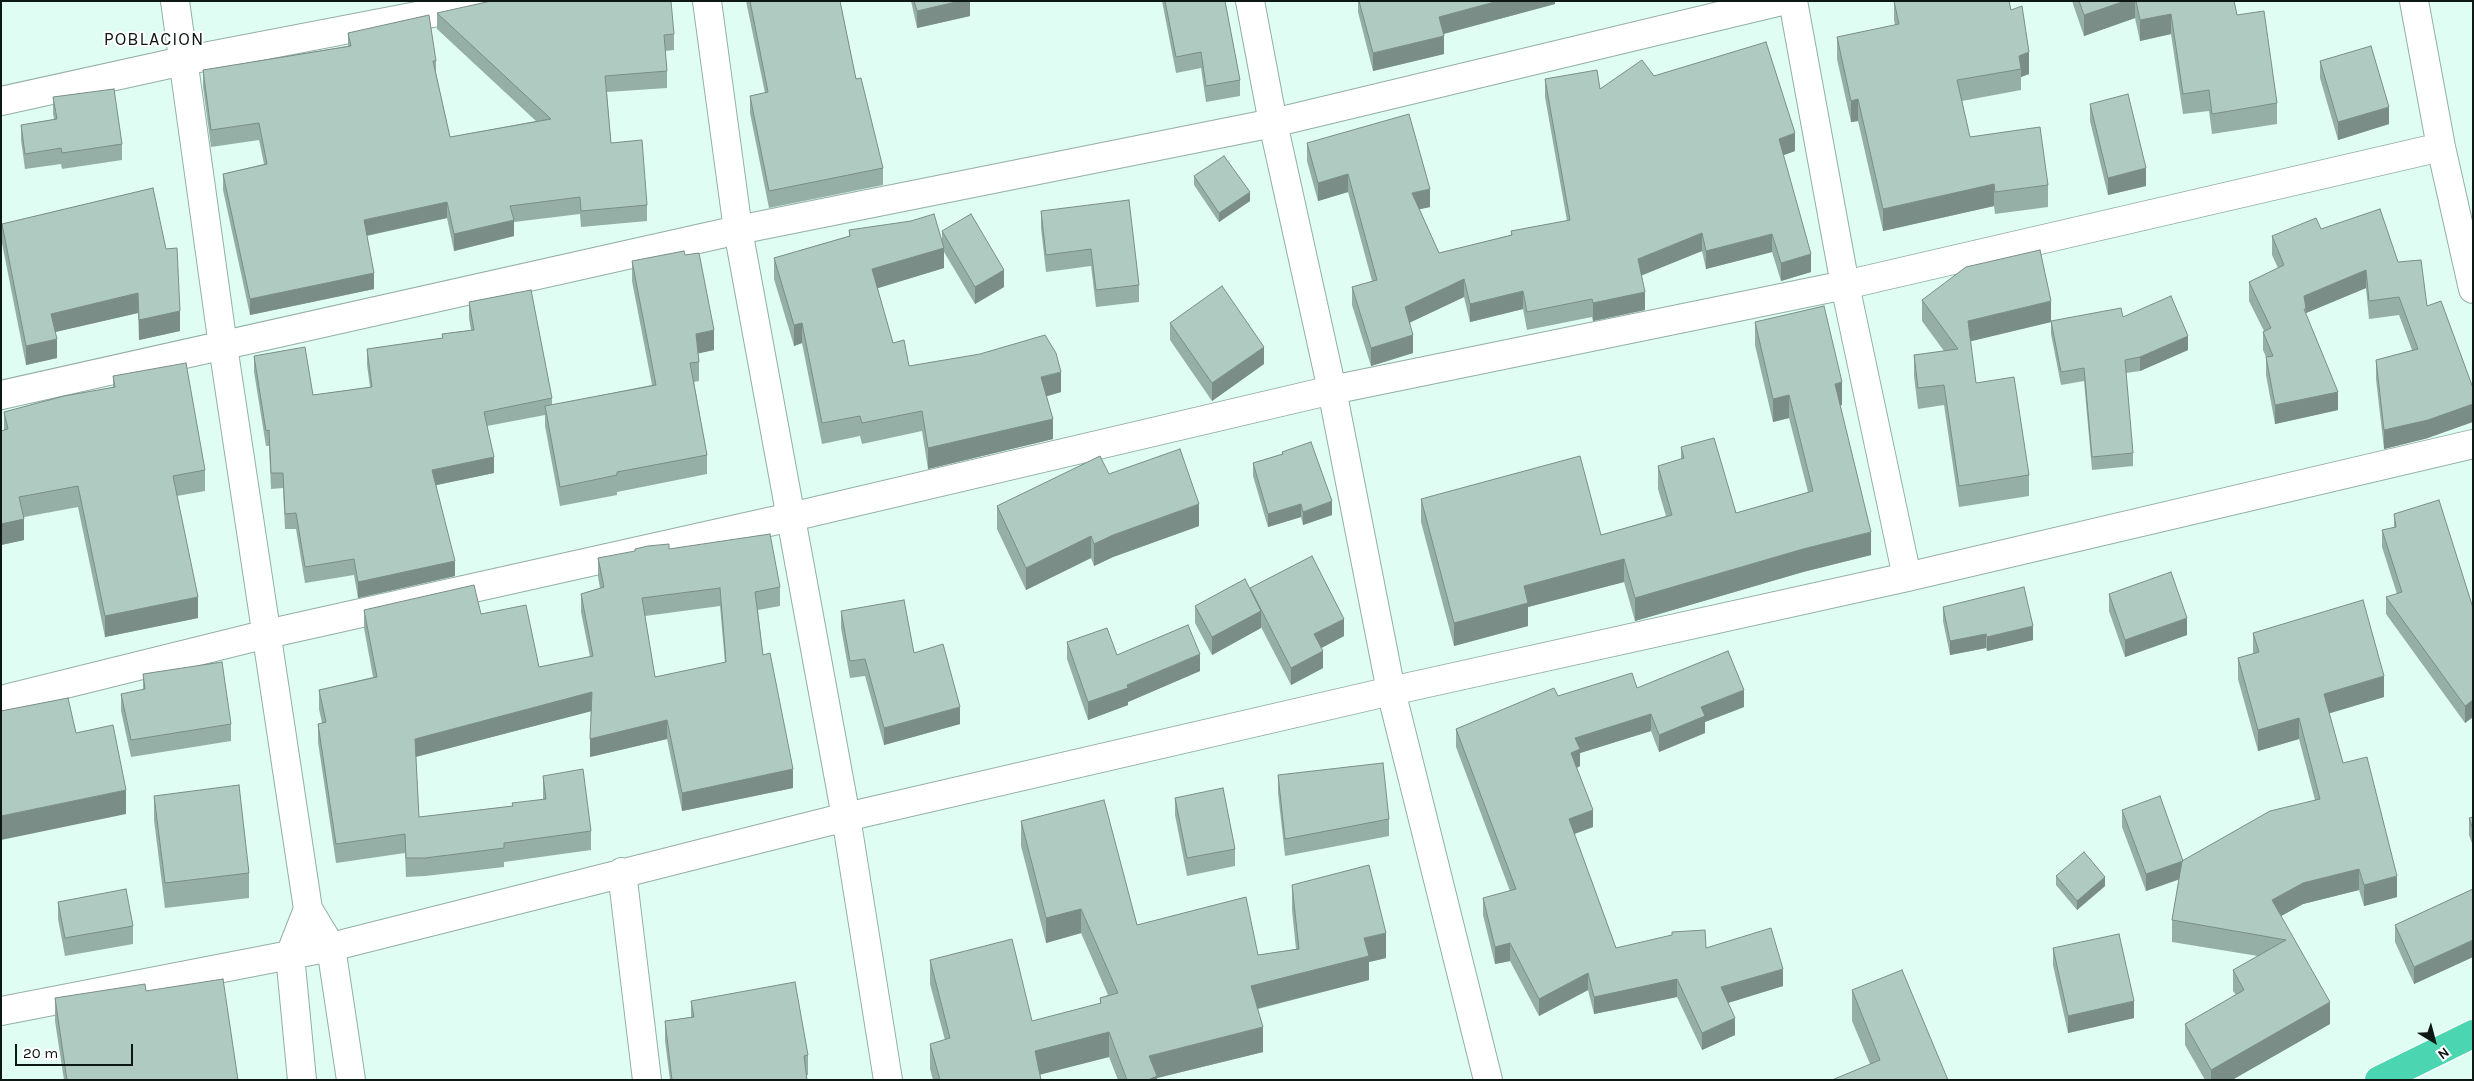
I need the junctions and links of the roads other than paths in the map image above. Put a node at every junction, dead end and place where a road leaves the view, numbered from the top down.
1 (175, 1) edge
2 (495, 1) edge
3 (707, 1) edge
4 (1250, 1) edge
5 (1782, 1) edge
6 (1793, 1) edge
7 (2414, 1) edge
8 (183, 61) junction
9 (1, 100) edge
10 (1273, 123) junction
11 (2441, 147) junction
12 (738, 230) junction
13 (1845, 285) junction
14 (2473, 289) edge
15 (223, 346) junction
16 (1332, 390) junction
17 (1, 395) edge
18 (2473, 444) edge
19 (791, 517) junction
20 (1907, 577) junction
21 (266, 634) junction
22 (1391, 691) junction
23 (1, 700) edge
24 (846, 817) junction
25 (622, 872) junction
26 (308, 909) junction
27 (331, 947) junction
28 (290, 955) junction
29 (1, 1011) edge
30 (2473, 1034) edge
31 (302, 1080) edge
32 (351, 1080) edge
33 (647, 1080) edge
34 (888, 1080) edge
35 (1488, 1080) edge
36 (2379, 1080) edge

1 - 8 street
2 - 8 street
3 - 12 street
4 - 10 street
5 - 10 street
6 - 13 street
7 - 11 street
8 - 9 street
8 - 15 street
10 - 12 street
10 - 16 street
11 - 13 street
11 - 14 street
12 - 15 street
12 - 19 street
13 - 16 street
13 - 20 street
15 - 17 street
15 - 21 street
16 - 19 street
16 - 22 street
18 - 20 street
19 - 21 street
19 - 24 street
20 - 22 street
21 - 23 street
21 - 26 street
22 - 24 street
22 - 35 street
24 - 25 street
24 - 34 street
25 - 27 street
25 - 33 street
26 - 27 street
26 - 28 street
27 - 28 street
27 - 32 street
28 - 29 street
28 - 31 street
30 - 36 highway

